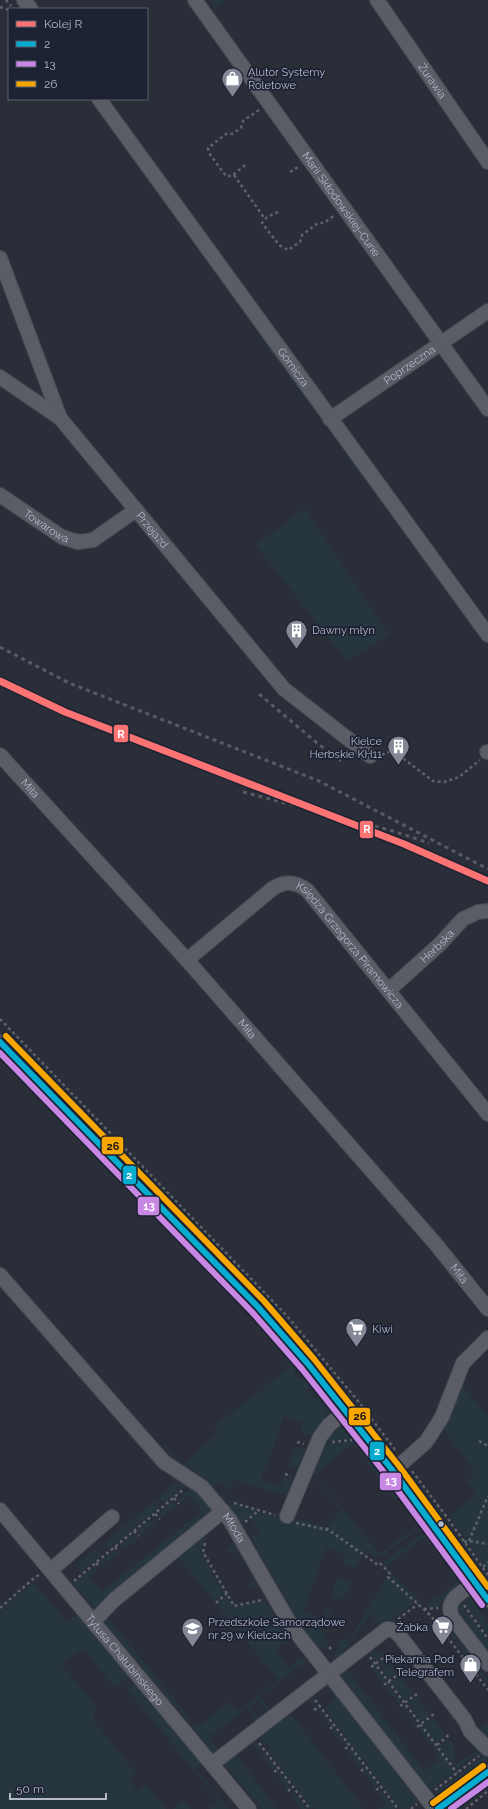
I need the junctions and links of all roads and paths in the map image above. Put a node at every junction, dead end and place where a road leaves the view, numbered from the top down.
1 (24, 0) edge
2 (195, 0) edge
3 (377, 0) edge
4 (30, 8) edge
5 (100, 100) edge
6 (260, 109) dead end
7 (488, 162) edge
8 (302, 164) dead end
9 (245, 165) dead end
10 (290, 172) dead end
11 (234, 175) junction
12 (278, 212) dead end
13 (336, 215) dead end
14 (265, 219) junction
15 (0, 258) edge
16 (488, 311) edge
17 (441, 343) junction
18 (0, 377) edge
19 (488, 409) edge
20 (60, 418) junction
21 (330, 419) junction
22 (0, 495) edge
23 (136, 510) junction
24 (488, 635) edge
25 (488, 752) edge
26 (0, 755) edge
27 (370, 756) joint
28 (488, 911) edge
29 (187, 960) junction
30 (389, 990) junction
31 (0, 1042) edge
32 (488, 1114) edge
33 (0, 1275) edge
34 (488, 1309) edge
35 (488, 1338) edge
36 (345, 1412) junction
37 (350, 1435) dead end
38 (354, 1440) dead end
39 (478, 1441) dead end
40 (297, 1442) dead end
41 (301, 1443) dead end
42 (488, 1446) edge
43 (393, 1471) junction
44 (185, 1489) dead end
45 (488, 1496) edge
46 (174, 1498) junction
47 (179, 1504) dead end
48 (226, 1507) junction
49 (0, 1510) edge
50 (258, 1510) junction
51 (155, 1514) junction
52 (287, 1517) junction
53 (112, 1518) dead end
54 (160, 1520) dead end
55 (241, 1525) dead end
56 (326, 1528) dead end
57 (330, 1530) junction
58 (134, 1531) junction
59 (139, 1536) dead end
60 (206, 1540) dead end
61 (469, 1541) junction
62 (464, 1542) dead end
63 (488, 1544) edge
64 (115, 1547) junction
65 (119, 1552) dead end
66 (488, 1562) edge
67 (96, 1563) junction
68 (100, 1567) dead end
69 (482, 1567) dead end
70 (50, 1569) junction
71 (475, 1583) junction
72 (71, 1584) dead end
73 (227, 1594) junction
74 (488, 1600) edge
75 (266, 1601) dead end
76 (216, 1603) dead end
77 (418, 1604) junction
78 (463, 1604) dead end
79 (0, 1608) edge
80 (424, 1609) junction
81 (433, 1618) junction
82 (93, 1622) junction
83 (390, 1629) junction
84 (488, 1639) edge
85 (329, 1646) dead end
86 (362, 1647) junction
87 (332, 1650) dead end
88 (387, 1655) dead end
89 (375, 1664) junction
90 (488, 1664) edge
91 (371, 1667) dead end
92 (401, 1672) dead end
93 (329, 1674) junction
94 (388, 1682) junction
95 (384, 1685) dead end
96 (487, 1688) edge
97 (308, 1690) junction
98 (418, 1694) dead end
99 (404, 1703) junction
100 (320, 1706) junction
101 (400, 1706) dead end
102 (314, 1710) dead end
103 (434, 1714) dead end
104 (420, 1724) junction
105 (334, 1725) junction
106 (417, 1727) dead end
107 (330, 1729) dead end
108 (252, 1734) junction
109 (450, 1734) dead end
110 (350, 1745) junction
111 (436, 1745) junction
112 (432, 1747) dead end
113 (264, 1749) junction
114 (345, 1749) dead end
115 (488, 1749) edge
116 (259, 1752) dead end
117 (212, 1764) junction
118 (366, 1767) junction
119 (279, 1768) junction
120 (361, 1771) dead end
121 (274, 1772) dead end
122 (488, 1772) edge
123 (457, 1773) junction
124 (381, 1786) junction
125 (293, 1787) junction
126 (376, 1790) dead end
127 (288, 1791) dead end
128 (488, 1791) edge
129 (432, 1793) dead end
130 (249, 1809) edge
131 (310, 1809) edge
132 (398, 1809) edge
133 (435, 1809) edge
134 (438, 1809) edge
135 (466, 1809) edge

1 - 4 street
2 - 17 street, Marii Skłodowskiej-Curie
3 - 7 street, Żurawia
5 - 21 street, Górnicza
6 - 11 path
8 - 10 path
9 - 11 path
11 - 14 path
12 - 14 path
13 - 14 path
15 - 20 street, Przejazd
16 - 17 street, Poprzeczna
17 - 19 street, Marii Skłodowskiej-Curie
17 - 21 street, Poprzeczna
18 - 20 street
20 - 23 street, Przejazd
21 - 24 street, Górnicza
22 - 23 street, Towarowa
23 - 27 street, Przejazd
25 - 27 path
26 - 29 street, Miła
28 - 30 street, Herbska
29 - 30 street, Księdza Grzegorza Piramowicza
29 - 34 street, Miła
30 - 32 street, Księdza Grzegorza Piramowicza
31 - 36 street
33 - 48 street, Młoda
35 - 43 street
36 - 43 street
36 - 52 street
37 - 38 path
39 - 42 path
40 - 41 path
43 - 71 street
44 - 46 path
45 - 61 path
46 - 47 path
46 - 51 path
48 - 50 path
48 - 82 street
48 - 93 street, Młoda
49 - 70 street, Tytusa Chałubińskiego
50 - 52 path
50 - 55 path
51 - 54 path
51 - 58 path
52 - 57 path
53 - 70 street
56 - 57 path
57 - 77 path
58 - 59 path
58 - 64 path
60 - 73 path
61 - 62 path
61 - 63 path
64 - 65 path
64 - 67 path
66 - 69 path
67 - 68 path
67 - 72 path
70 - 79 path
70 - 82 street, Tytusa Chałubińskiego
71 - 74 street
71 - 90 street
73 - 75 path
73 - 76 path
77 - 80 path
77 - 83 path
78 - 84 path
80 - 81 path
80 - 81 path
81 - 96 path
82 - 117 street, Tytusa Chałubińskiego
83 - 86 street
83 - 115 street
85 - 87 path
86 - 89 path
86 - 93 street
88 - 89 path
89 - 91 path
89 - 94 path
92 - 94 path
93 - 97 street
93 - 133 street, Młoda
94 - 95 path
94 - 99 path
97 - 100 path
97 - 108 street
98 - 99 path
99 - 101 path
99 - 104 path
100 - 102 path
100 - 105 path
103 - 104 path
104 - 106 path
104 - 111 path
105 - 107 path
105 - 110 path
108 - 113 path
108 - 117 street
109 - 111 path
110 - 114 path
110 - 118 path
111 - 112 path
111 - 123 path
113 - 116 path
113 - 119 path
115 - 123 path
117 - 130 street, Tytusa Chałubińskiego
118 - 120 path
118 - 124 path
119 - 121 path
119 - 125 path
122 - 134 street
123 - 129 path
124 - 126 path
124 - 132 path
125 - 127 path
125 - 131 path
128 - 135 path

